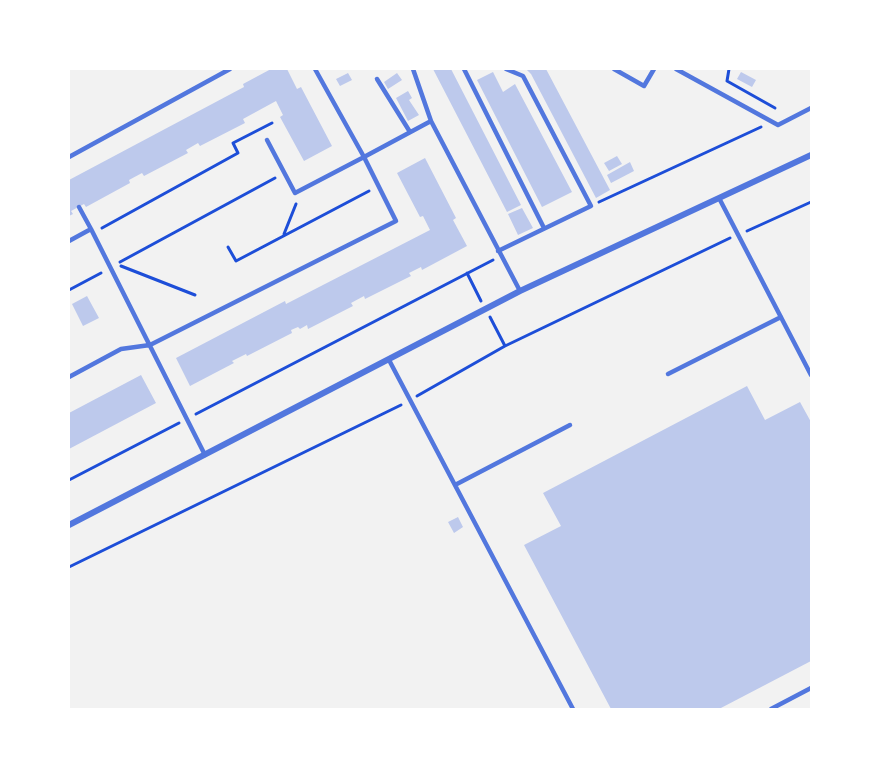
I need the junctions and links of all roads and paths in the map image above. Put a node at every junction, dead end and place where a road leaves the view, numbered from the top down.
1 (217, 69) edge
2 (230, 69) edge
3 (315, 69) edge
4 (413, 69) edge
5 (464, 69) edge
6 (506, 69) edge
7 (614, 69) edge
8 (654, 69) edge
9 (676, 69) edge
10 (729, 69) edge
11 (220, 75) junction
12 (377, 79) dead end
13 (811, 108) edge
14 (768, 119) junction
15 (431, 121) junction
16 (272, 123) dead end
17 (410, 132) junction
18 (267, 140) dead end
19 (811, 155) edge
20 (69, 157) edge
21 (364, 157) junction
22 (285, 173) junction
23 (379, 186) junction
24 (295, 193) junction
25 (719, 198) junction
26 (811, 202) edge
27 (591, 206) junction
28 (79, 207) dead end
29 (544, 228) junction
30 (92, 231) junction
31 (739, 234) junction
32 (284, 236) junction
33 (69, 241) edge
34 (228, 247) dead end
35 (500, 253) junction
36 (111, 268) junction
37 (69, 290) edge
38 (520, 291) junction
39 (195, 295) dead end
40 (781, 316) junction
41 (150, 345) junction
42 (389, 360) junction
43 (668, 374) dead end
44 (811, 375) edge
45 (69, 377) edge
46 (410, 400) junction
47 (187, 419) junction
48 (570, 425) dead end
49 (205, 455) junction
50 (69, 480) edge
51 (455, 485) junction
52 (69, 525) edge
53 (69, 567) edge
54 (811, 688) edge
55 (573, 709) edge
56 (771, 709) edge

1 - 11 lane
2 - 11 lane
3 - 21 lane
4 - 15 lane
5 - 29 lane
6 - 27 lane
7 - 8 lane
9 - 14 lane
10 - 14 path
11 - 20 lane
12 - 17 lane
13 - 14 lane
14 - 27 path
15 - 17 lane
15 - 35 lane
16 - 30 path
17 - 21 lane
18 - 22 lane
19 - 25 street
21 - 23 lane
21 - 24 lane
22 - 24 lane
22 - 39 path
23 - 32 path
23 - 41 lane
24 - 32 path
25 - 31 lane
25 - 38 street
26 - 31 path
27 - 29 lane
28 - 30 lane
29 - 35 lane
30 - 33 lane
30 - 36 lane
31 - 40 lane
31 - 46 path
32 - 34 path
35 - 38 lane
35 - 47 path
36 - 37 path
36 - 41 lane
38 - 42 street
40 - 43 lane
40 - 44 lane
41 - 45 lane
41 - 47 lane
42 - 46 lane
42 - 49 street
46 - 51 lane
46 - 53 path
47 - 49 lane
47 - 50 path
48 - 51 lane
49 - 52 street
51 - 55 lane
54 - 56 lane

